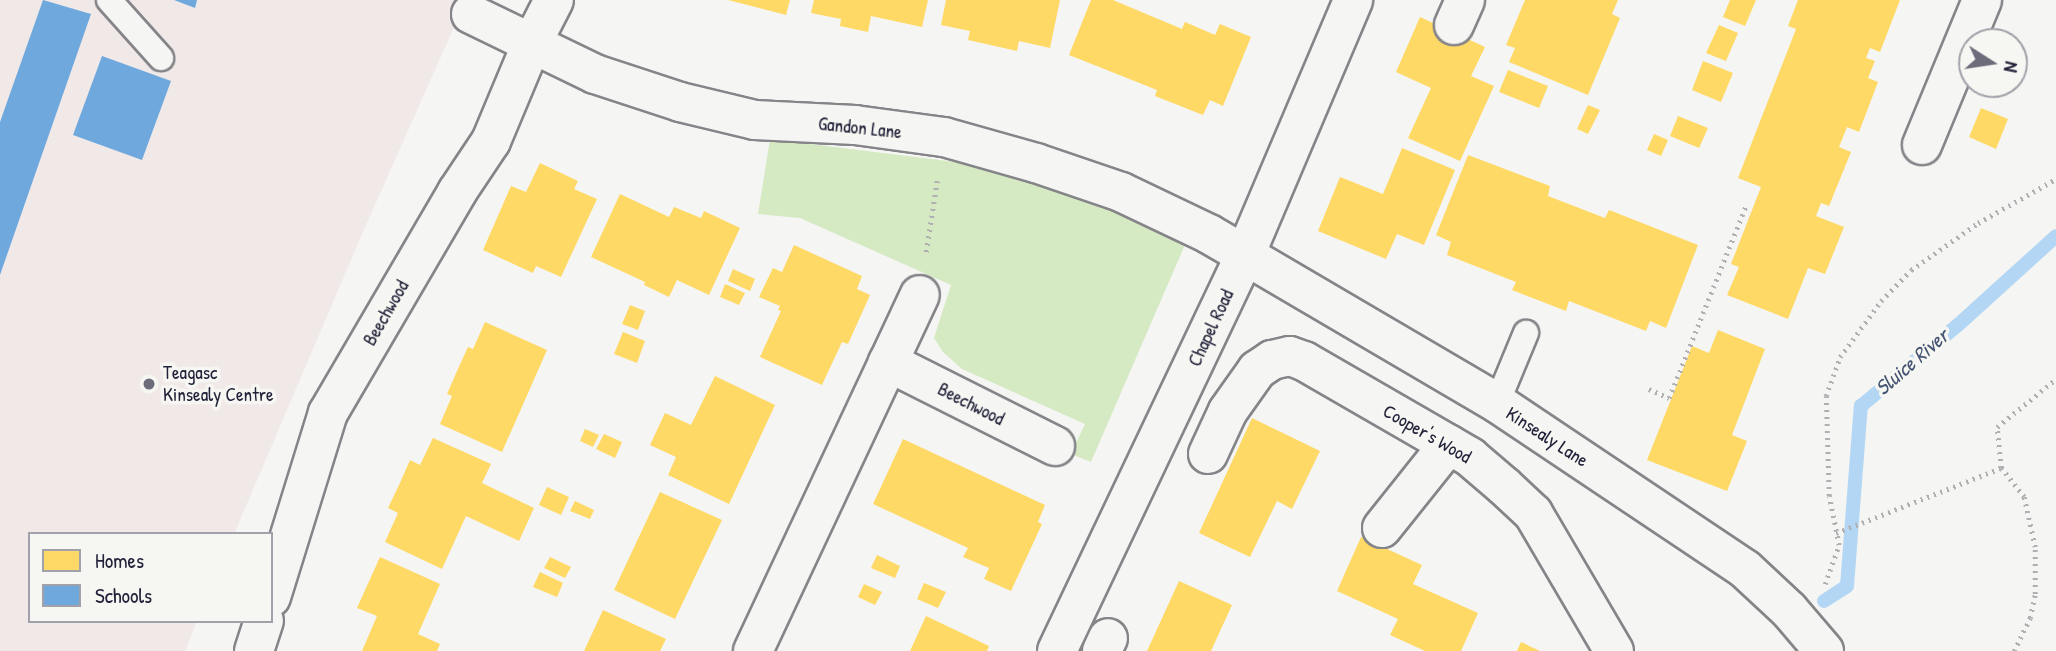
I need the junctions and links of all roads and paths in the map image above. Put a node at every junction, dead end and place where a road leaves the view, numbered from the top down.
1 (109, 0) edge
2 (554, 0) edge
3 (1353, 0) edge
4 (1982, 0) edge
5 (471, 14) dead end
6 (532, 43) junction
7 (160, 58) dead end
8 (1922, 145) dead end
9 (938, 175) dead end
10 (2056, 179) edge
11 (1747, 203) dead end
12 (1245, 255) junction
13 (920, 295) joint
14 (1526, 333) dead end
15 (888, 362) junction
16 (2056, 379) edge
17 (1649, 390) dead end
18 (1497, 404) junction
19 (1449, 444) junction
20 (1055, 446) dead end
21 (1208, 454) dead end
22 (2001, 468) junction
23 (1382, 528) dead end
24 (1838, 533) junction
25 (273, 591) edge
26 (1795, 617) junction
27 (263, 623) edge
28 (254, 651) edge
29 (753, 651) edge
30 (1057, 651) edge
31 (1614, 651) edge
32 (1824, 651) edge
33 (2014, 651) edge

1 - 7 lane
2 - 6 street, Beechwood
3 - 12 street, Chapel Road
4 - 8 street
5 - 6 street, Gandon Lane
6 - 12 street, Gandon Lane
6 - 25 street, Beechwood
9 - 13 path
10 - 24 path
11 - 17 path
12 - 18 street, Kinsealy Lane
12 - 30 street, Chapel Road
13 - 15 street
14 - 18 lane
15 - 20 street, Beechwood
15 - 29 street
16 - 22 path
18 - 26 street, Kinsealy Lane
19 - 21 street, Cooper's Wood
19 - 23 street
19 - 31 street, Cooper's Wood
22 - 24 path
22 - 33 path
24 - 26 path
26 - 32 street, Kinsealy Lane
27 - 28 street

